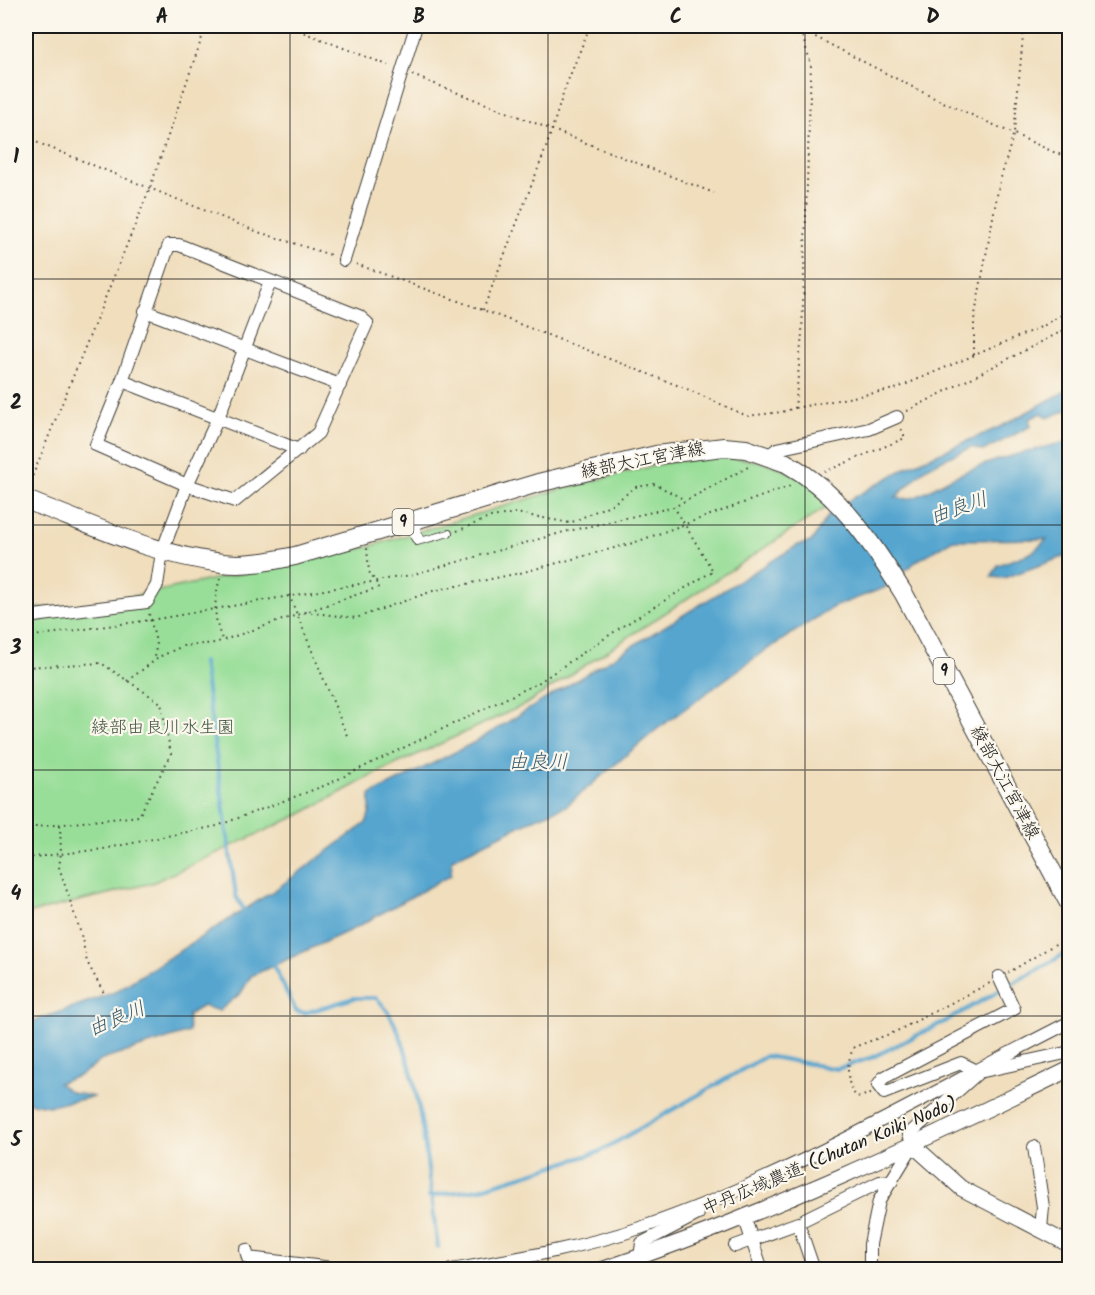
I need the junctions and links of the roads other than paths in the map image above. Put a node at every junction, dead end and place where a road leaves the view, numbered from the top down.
1 (416, 26) edge
2 (345, 260) road end
3 (270, 282) junction
4 (145, 311) junction
5 (244, 349) junction
6 (122, 381) junction
7 (340, 385) junction
8 (897, 417) road end
9 (218, 418) junction
10 (299, 450) junction
11 (768, 456) junction
12 (187, 485) junction
13 (26, 500) edge
14 (414, 529) junction
15 (449, 533) road end
16 (162, 552) junction
17 (26, 616) edge
18 (1070, 905) edge
19 (999, 978) road end
20 (1070, 1022) edge
21 (1070, 1052) edge
22 (1070, 1069) edge
23 (978, 1070) junction
24 (914, 1145) junction
25 (1034, 1147) dead end
26 (838, 1177) junction
27 (891, 1181) junction
28 (850, 1197) junction
29 (703, 1205) junction
30 (744, 1216) junction
31 (805, 1219) dead end
32 (1041, 1229) junction
33 (752, 1239) junction
34 (1070, 1245) edge
35 (735, 1246) dead end
36 (246, 1250) dead end
37 (640, 1257) junction
38 (26, 1269) edge
39 (31, 1269) edge
40 (349, 1269) edge
41 (452, 1269) edge
42 (601, 1269) edge
43 (762, 1269) edge
44 (814, 1269) edge
45 (870, 1269) edge

1 - 2 street
3 - 4 street
3 - 5 street
3 - 7 street
4 - 5 street
4 - 6 street
5 - 7 street
5 - 9 street
6 - 9 street
6 - 12 street
7 - 10 street
8 - 11 street
9 - 10 street
9 - 12 street
10 - 12 street
11 - 14 main road, 綾部大江宮津線 / 9
11 - 18 main road, 綾部大江宮津線 / 9, bridge
12 - 16 street
13 - 16 main road, 綾部大江宮津線 / 9
14 - 15 lane
14 - 16 main road, 綾部大江宮津線 / 9
16 - 17 street
19 - 23 street
20 - 23 street
21 - 23 street
22 - 24 street, 中丹広域農道 (Chutan Koiki Nodo)
23 - 24 street
23 - 29 street
24 - 26 street, 中丹広域農道 (Chutan Koiki Nodo)
24 - 27 street
24 - 32 street
25 - 32 street
26 - 28 street
26 - 30 street, 中丹広域農道 (Chutan Koiki Nodo)
27 - 28 street
27 - 45 street
28 - 31 street
29 - 37 street
29 - 41 street
30 - 33 street
30 - 37 street, 中丹広域農道 (Chutan Koiki Nodo)
32 - 34 street
33 - 35 street
33 - 43 street
33 - 44 street
36 - 40 street
37 - 42 street, 中丹広域農道 (Chutan Koiki Nodo)
38 - 39 street

